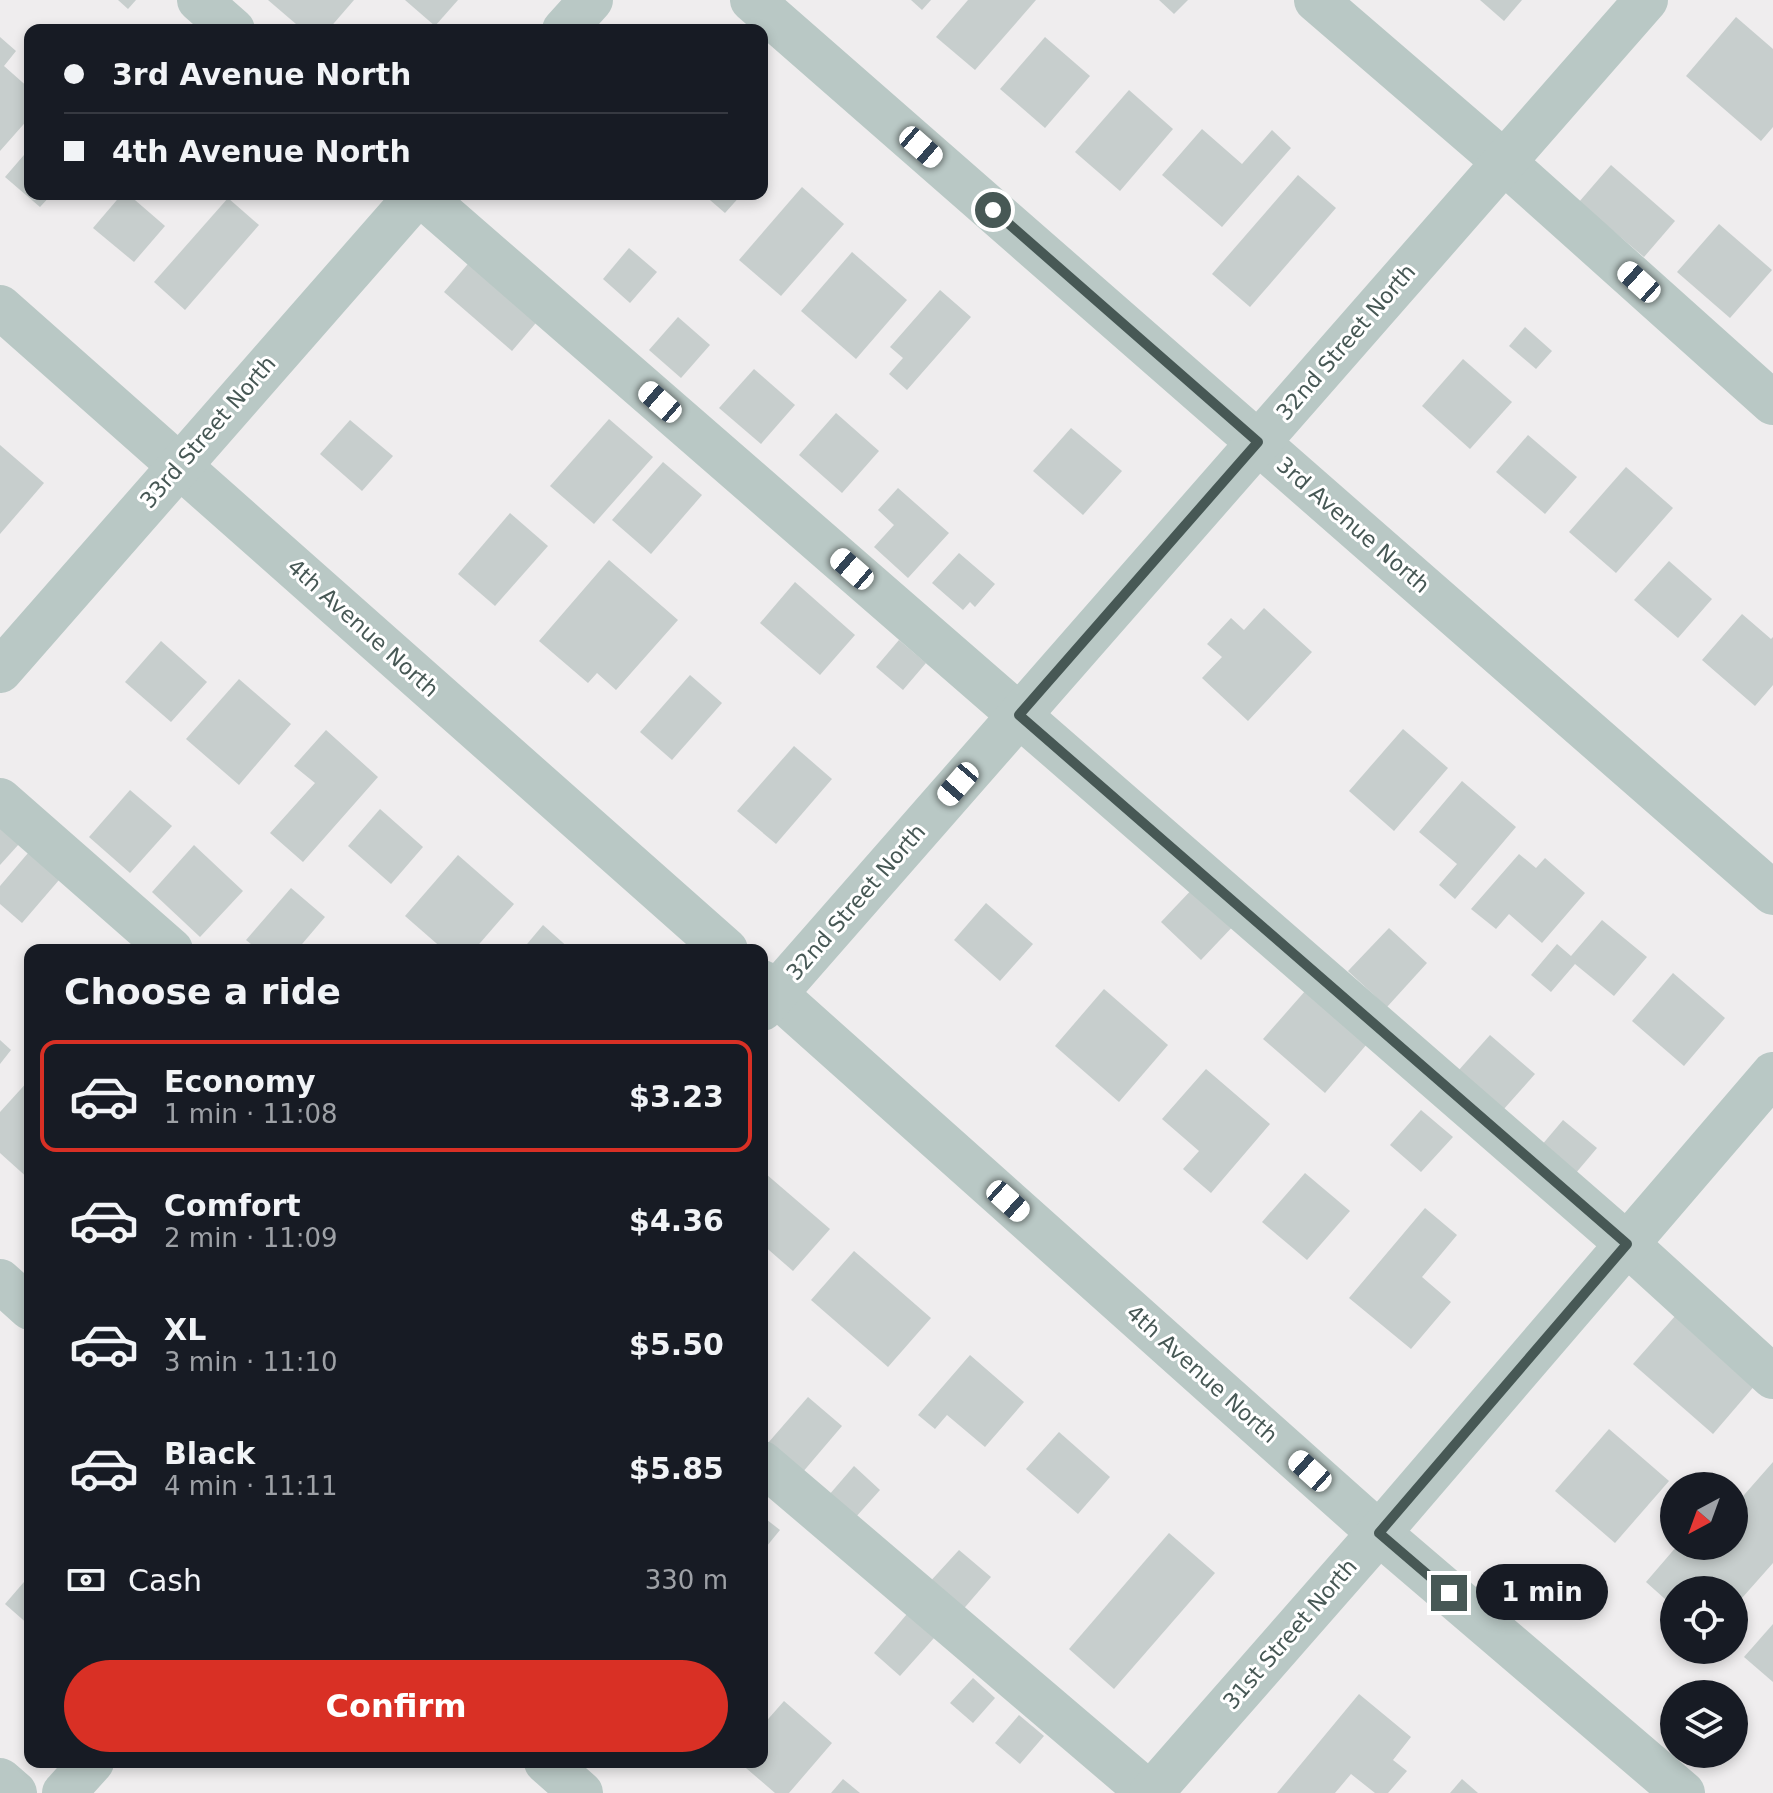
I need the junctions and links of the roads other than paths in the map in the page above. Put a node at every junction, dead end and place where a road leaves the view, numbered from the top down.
1 (199, 0) edge
2 (591, 0) edge
3 (752, 0) edge
4 (1316, 0) edge
5 (1646, 0) edge
6 (226, 24) edge
7 (569, 24) edge
8 (1504, 162) junction
9 (414, 200) edge
10 (426, 200) edge
11 (0, 307) edge
12 (1773, 403) edge
13 (1258, 442) junction
14 (179, 465) junction
15 (0, 671) edge
16 (1019, 715) junction
17 (0, 800) edge
18 (1773, 893) edge
19 (164, 944) edge
20 (719, 944) edge
21 (768, 994) edge
22 (768, 996) edge
23 (1773, 1074) edge
24 (1627, 1244) junction
25 (0, 1281) edge
26 (24, 1303) edge
27 (1773, 1377) edge
28 (768, 1468) edge
29 (1379, 1533) junction
30 (87, 1768) edge
31 (553, 1768) edge
32 (0, 1780) edge
33 (15, 1793) edge
34 (64, 1793) edge
35 (581, 1793) edge
36 (1150, 1793) edge
37 (1683, 1793) edge

1 - 6 street
2 - 7 street
3 - 13 street, 3rd Avenue North
4 - 8 street
5 - 8 street, 32nd Street North
8 - 12 street
8 - 13 street, 32nd Street North
9 - 14 street, 33rd Street North
10 - 16 street
11 - 14 street, 4th Avenue North
13 - 16 street, 32nd Street North
13 - 18 street, 3rd Avenue North
14 - 15 street, 33rd Street North
14 - 20 street, 4th Avenue North
16 - 21 street, 32nd Street North
16 - 24 street
17 - 19 street
22 - 29 street, 4th Avenue North
23 - 24 street, 31st Street North
24 - 27 street
24 - 29 street, 31st Street North
25 - 26 street
28 - 36 street
29 - 36 street, 31st Street North
29 - 37 street, 4th Avenue North
30 - 34 street
31 - 35 street
32 - 33 street

